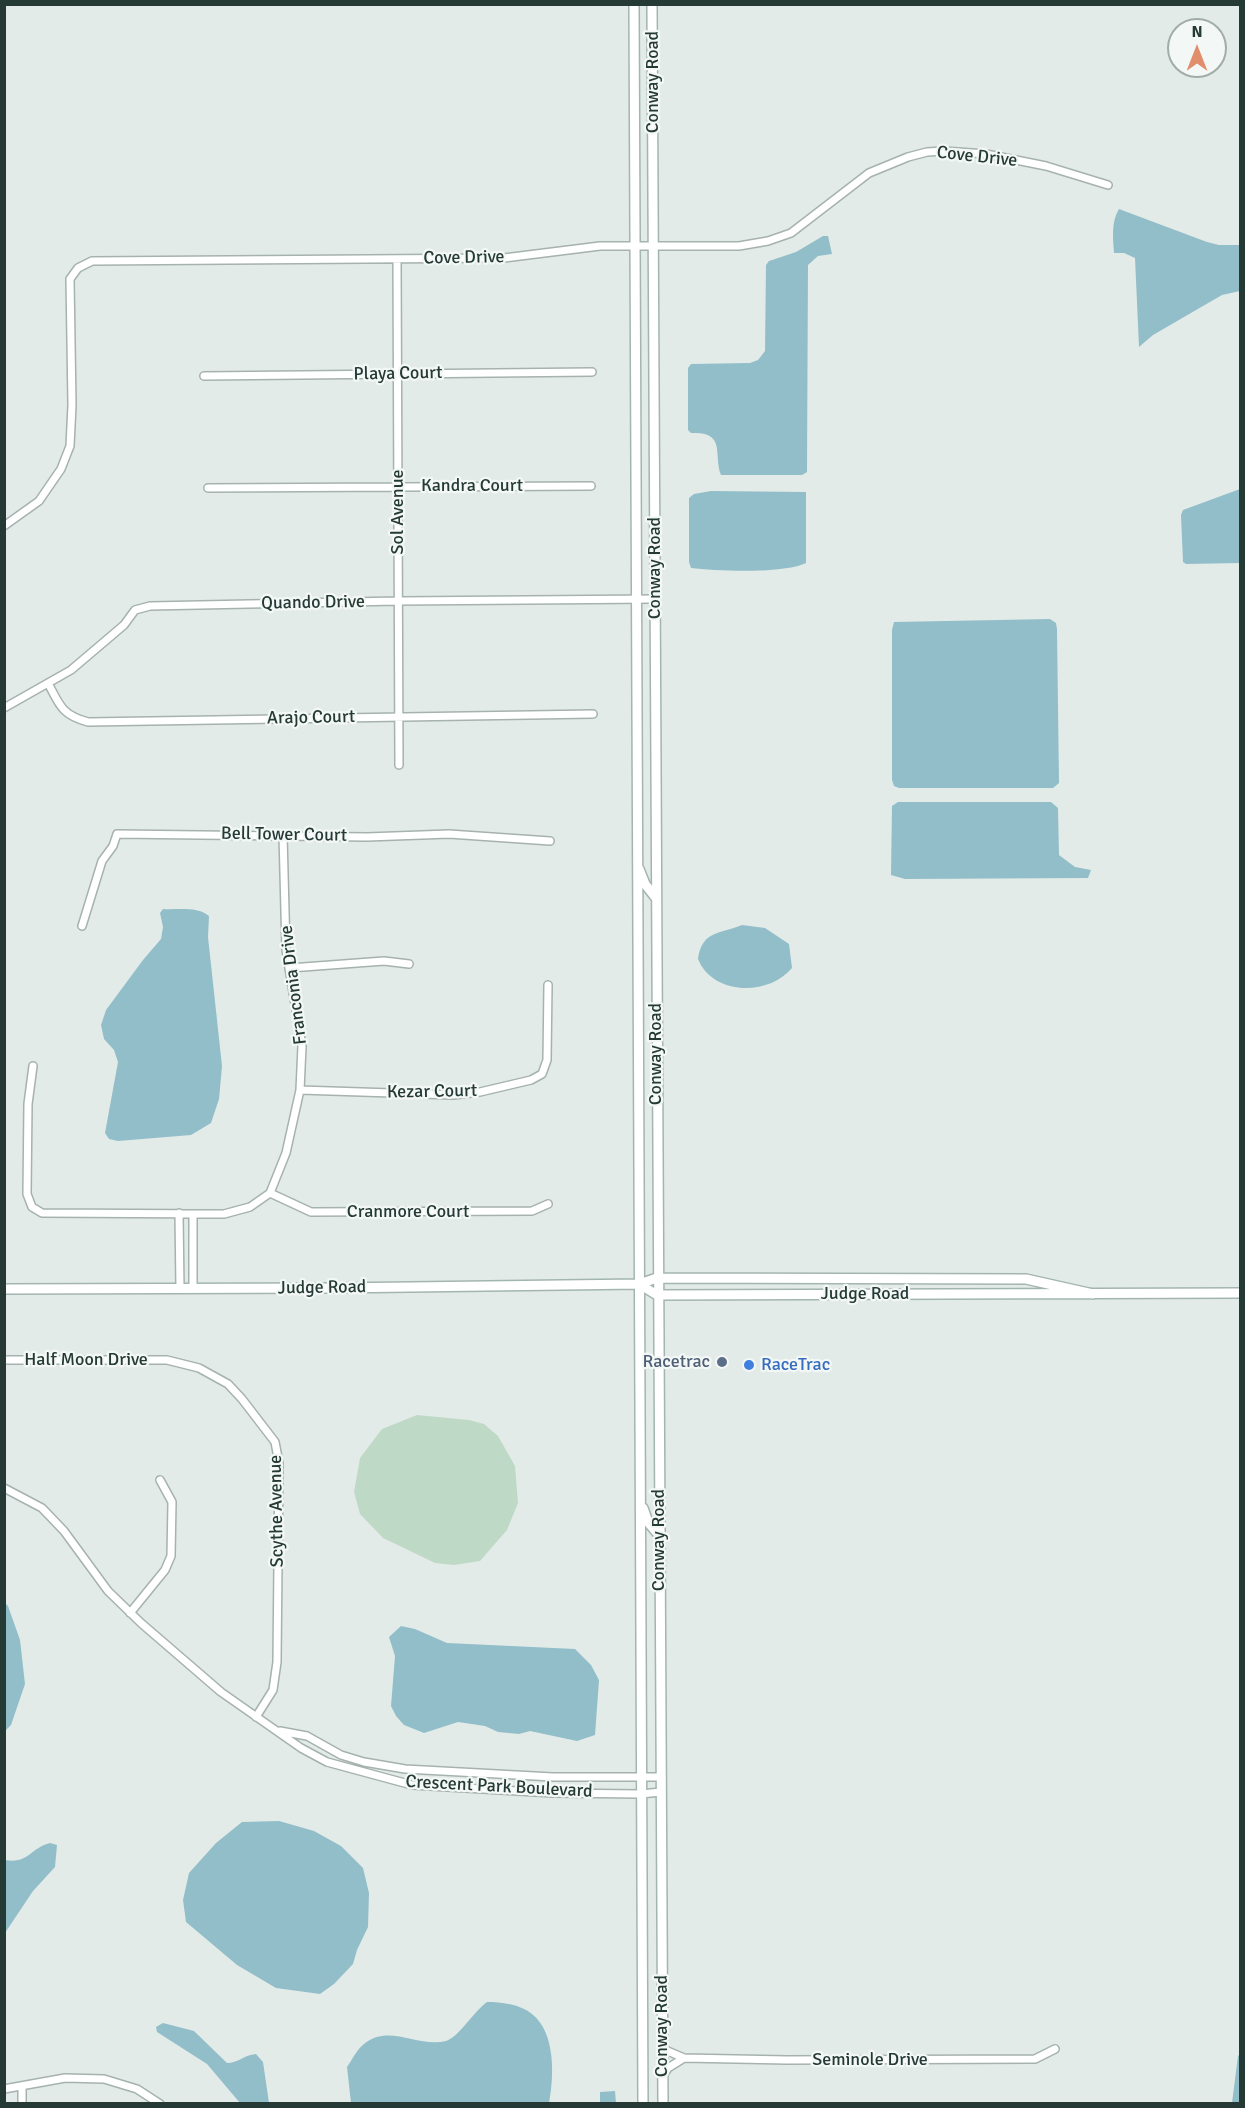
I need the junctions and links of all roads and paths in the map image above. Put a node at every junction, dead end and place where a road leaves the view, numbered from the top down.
1 (634, 4) edge
2 (652, 4) edge
3 (1108, 185) dead end
4 (636, 245) junction
5 (654, 245) junction
6 (397, 260) junction
7 (592, 372) dead end
8 (397, 374) junction
9 (204, 376) dead end
10 (591, 486) dead end
11 (398, 487) junction
12 (208, 488) dead end
13 (4, 526) edge
14 (637, 599) junction
15 (656, 599) junction
16 (398, 601) junction
17 (48, 683) junction
18 (4, 708) edge
19 (593, 714) dead end
20 (399, 716) junction
21 (399, 765) dead end
22 (283, 835) junction
23 (550, 841) dead end
24 (637, 864) junction
25 (656, 898) junction
26 (82, 926) dead end
27 (409, 964) dead end
28 (290, 968) junction
29 (548, 985) dead end
30 (33, 1066) dead end
31 (300, 1090) junction
32 (270, 1193) junction
33 (548, 1204) dead end
34 (179, 1214) junction
35 (193, 1214) junction
36 (179, 1245) junction
37 (193, 1245) junction
38 (657, 1278) junction
39 (639, 1284) junction
40 (4, 1289) edge
41 (180, 1289) junction
42 (193, 1289) junction
43 (1240, 1293) edge
44 (1093, 1294) junction
45 (657, 1295) junction
46 (4, 1360) edge
47 (166, 1360) joint
48 (160, 1480) dead end
49 (4, 1488) edge
50 (640, 1500) junction
51 (659, 1535) junction
52 (130, 1612) junction
53 (256, 1717) junction
54 (278, 1731) junction
55 (318, 1742) junction
56 (311, 1755) junction
57 (553, 1777) junction
58 (642, 1777) junction
59 (661, 1777) junction
60 (661, 1792) junction
61 (553, 1793) junction
62 (641, 1794) junction
63 (663, 2049) junction
64 (1055, 2049) dead end
65 (684, 2058) junction
66 (663, 2077) junction
67 (22, 2086) junction
68 (4, 2089) edge
69 (22, 2103) edge
70 (160, 2103) edge
71 (643, 2103) edge
72 (663, 2103) edge

1 - 4 main road, Conway Road
2 - 5 main road, Conway Road
3 - 5 street, Cove Drive
4 - 5 street, Cove Drive
4 - 6 street, Cove Drive
4 - 14 main road, Conway Road
5 - 15 main road, Conway Road
6 - 8 street, Sol Avenue
6 - 13 street, Cove Drive
7 - 8 street, Playa Court
8 - 9 street, Playa Court
8 - 11 street, Sol Avenue
10 - 11 street, Kandra Court
11 - 12 street, Kandra Court
11 - 16 street, Sol Avenue
14 - 15 street, Quando Drive
14 - 16 street, Quando Drive
14 - 24 main road, Conway Road
15 - 25 main road, Conway Road
16 - 17 street, Quando Drive
16 - 20 street, Sol Avenue
17 - 18 street, Quando Drive
17 - 20 street, Arajo Court
19 - 20 street, Arajo Court
20 - 21 street, Sol Avenue
22 - 23 street, Bell Tower Court
22 - 26 street, Bell Tower Court
22 - 28 street, Franconia Drive
24 - 25 main road
24 - 39 main road, Conway Road
25 - 38 main road, Conway Road
27 - 28 street
28 - 31 street, Franconia Drive
29 - 31 street, Kezar Court
30 - 34 street
31 - 32 street, Franconia Drive
32 - 33 street, Cranmore Court
32 - 35 street
34 - 35 street
34 - 36 street
35 - 37 street
36 - 37 street
36 - 41 street
37 - 42 street
38 - 39 main road, Judge Road
38 - 44 main road, Judge Road
38 - 45 main road, Conway Road
39 - 42 main road, Judge Road
39 - 45 main road
39 - 50 main road, Conway Road
40 - 41 main road, Judge Road
41 - 42 main road, Judge Road
43 - 44 main road, Judge Road
44 - 45 main road, Judge Road
45 - 51 main road, Conway Road
46 - 47 street, Half Moon Drive
47 - 53 street, Scythe Avenue
48 - 52 street
49 - 52 street, Crescent Park Boulevard
50 - 51 main road
50 - 58 main road, Conway Road
51 - 59 main road, Conway Road
52 - 53 street, Crescent Park Boulevard
53 - 54 street, Crescent Park Boulevard
54 - 55 street, Crescent Park Boulevard
54 - 56 street, Crescent Park Boulevard
55 - 56 street
55 - 57 street, Crescent Park Boulevard
56 - 61 street, Crescent Park Boulevard
57 - 58 street, Crescent Park Boulevard
57 - 61 street
58 - 59 street, Crescent Park Boulevard
58 - 62 main road, Conway Road
59 - 60 main road, Conway Road
60 - 62 street, Crescent Park Boulevard
60 - 63 main road, Conway Road
61 - 62 street, Crescent Park Boulevard
62 - 71 main road, Conway Road
63 - 65 street, Seminole Drive
63 - 66 main road, Conway Road
64 - 65 street, Seminole Drive
65 - 66 street
66 - 72 main road, Conway Road
67 - 68 street
67 - 69 street
67 - 70 street

